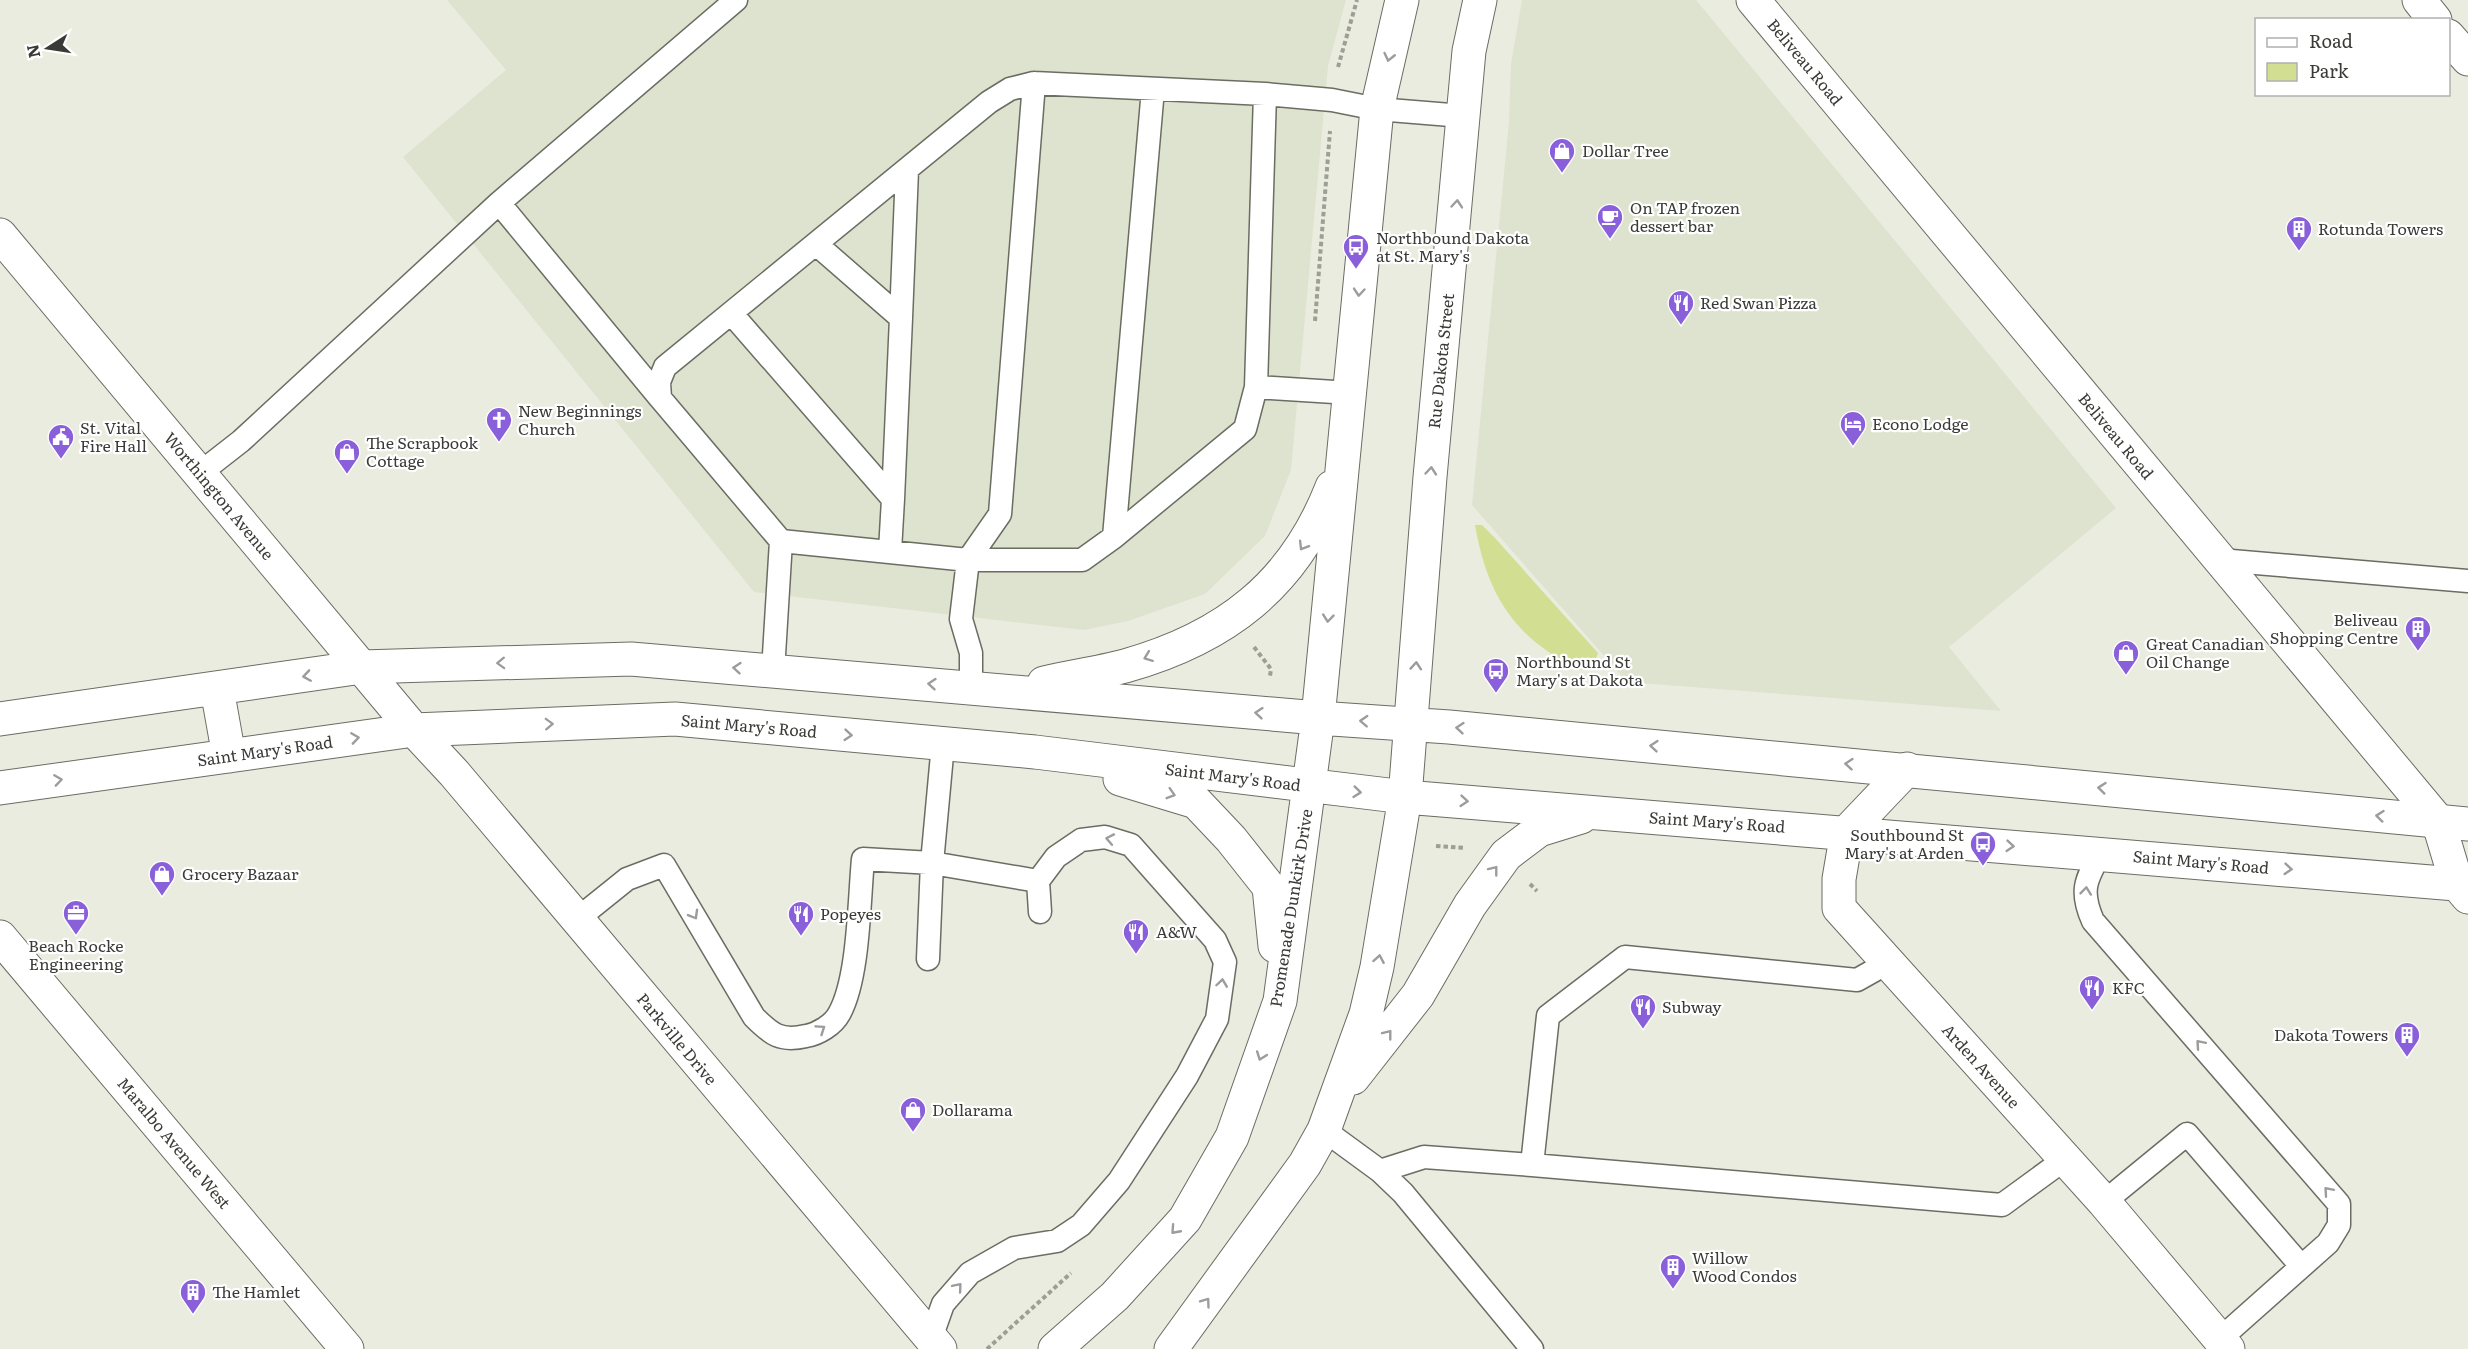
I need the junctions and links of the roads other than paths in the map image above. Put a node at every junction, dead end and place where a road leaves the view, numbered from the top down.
1 (736, 0) edge
2 (1401, 0) edge
3 (1480, 0) edge
4 (1753, 0) edge
5 (2419, 0) edge
6 (2433, 18) edge
7 (2450, 38) edge
8 (2468, 59) edge
9 (1035, 83) junction
10 (1153, 89) junction
11 (1265, 94) junction
12 (1377, 109) junction
13 (1463, 116) junction
14 (907, 170) junction
15 (499, 203) junction
16 (0, 235) edge
17 (816, 244) junction
18 (731, 313) junction
19 (901, 318) junction
20 (1256, 387) junction
21 (1350, 393) junction
22 (660, 398) junction
23 (1345, 455) junction
24 (200, 473) junction
25 (893, 499) junction
26 (1114, 537) junction
27 (781, 542) junction
28 (890, 551) junction
29 (968, 560) junction
30 (2220, 560) junction
31 (2468, 581) edge
32 (362, 667) junction
33 (773, 671) junction
34 (971, 687) junction
35 (217, 689) junction
36 (1011, 690) junction
37 (1318, 718) junction
38 (0, 719) edge
39 (1411, 724) junction
40 (414, 729) junction
41 (943, 744) junction
42 (1035, 752) junction
43 (229, 756) junction
44 (1907, 769) junction
45 (1309, 787) junction
46 (0, 788) edge
47 (1406, 796) junction
48 (1596, 812) junction
49 (2453, 822) edge
50 (1847, 832) junction
51 (2101, 853) junction
52 (932, 863) junction
53 (1038, 881) junction
54 (2464, 888) edge
55 (1040, 912) dead end
56 (576, 920) junction
57 (4, 952) edge
58 (928, 959) dead end
59 (1889, 962) junction
60 (1280, 1001) junction
61 (1339, 1095) junction
62 (1324, 1130) junction
63 (2065, 1159) junction
64 (1532, 1165) junction
65 (1380, 1170) junction
66 (2104, 1202) junction
67 (2301, 1266) junction
68 (935, 1343) edge
69 (2224, 1344) edge
70 (347, 1349) edge
71 (1055, 1349) edge
72 (1172, 1349) edge
73 (1532, 1349) edge

1 - 15 lane
2 -> 12 main road
3 - 13 main road, Rue Dakota Street
4 - 30 main road, Beliveau Road
5 - 6 main road
7 - 8 main road
9 - 10 lane
9 - 14 lane
9 - 29 lane
10 - 11 lane
10 - 26 lane
11 - 12 lane
11 - 20 lane
12 - 13 lane
12 -> 21 main road
39 -> 13 main road, Rue Dakota Street
14 - 17 lane
14 - 19 lane
15 - 22 lane
15 - 24 lane
16 - 24 main road, Worthington Avenue
17 - 18 lane
17 - 19 lane
18 - 22 lane
18 - 25 lane
19 - 25 lane
20 - 21 lane
20 - 26 lane
21 - 23 main road
22 - 27 lane
23 -> 36 main road
23 -> 37 main road
24 - 32 main road, Worthington Avenue
25 - 28 lane
26 - 29 lane
27 - 28 lane
27 - 33 lane
28 - 29 lane
29 - 34 lane
30 - 31 lane
30 - 49 main road, Beliveau Road
33 -> 32 main road
32 -> 35 main road
32 - 40 main road, Worthington Avenue
34 -> 33 main road
34 - 36 main road
35 - 38 main road
35 - 43 main road
37 -> 36 main road
39 -> 37 main road
37 - 45 main road, Promenade Dunkirk Drive
44 -> 39 main road
39 - 47 main road
40 -> 41 main road, Saint Mary's Road
43 -> 40 main road, Saint Mary's Road
40 - 56 main road, Parkville Drive
41 - 42 main road, Saint Mary's Road
41 - 52 lane
42 - 45 main road, Saint Mary's Road
42 -> 60 main road
46 -> 43 main road, Saint Mary's Road
49 -> 44 main road
44 - 50 main road
45 -> 47 main road, Saint Mary's Road
45 - 60 main road, Promenade Dunkirk Drive
47 -> 48 main road, Saint Mary's Road
61 -> 47 main road
48 - 50 main road, Saint Mary's Road
61 -> 48 main road
49 - 54 main road, Beliveau Road
50 -> 51 main road, Saint Mary's Road
50 - 59 main road, Arden Avenue
51 -> 54 main road, Saint Mary's Road
67 -> 51 lane
52 - 53 lane
56 -> 52 lane
52 - 58 lane
53 - 55 lane
68 -> 53 lane
56 - 68 main road, Parkville Drive
57 - 70 main road, Maralbo Avenue West
59 - 63 main road, Arden Avenue
59 - 64 lane
60 -> 71 main road, Promenade Dunkirk Drive
61 - 62 main road
62 - 65 lane
72 -> 62 main road
63 - 64 lane
63 - 66 main road, Arden Avenue
64 - 65 lane
65 - 73 lane
66 - 67 lane
66 - 69 main road, Arden Avenue
67 - 69 lane

